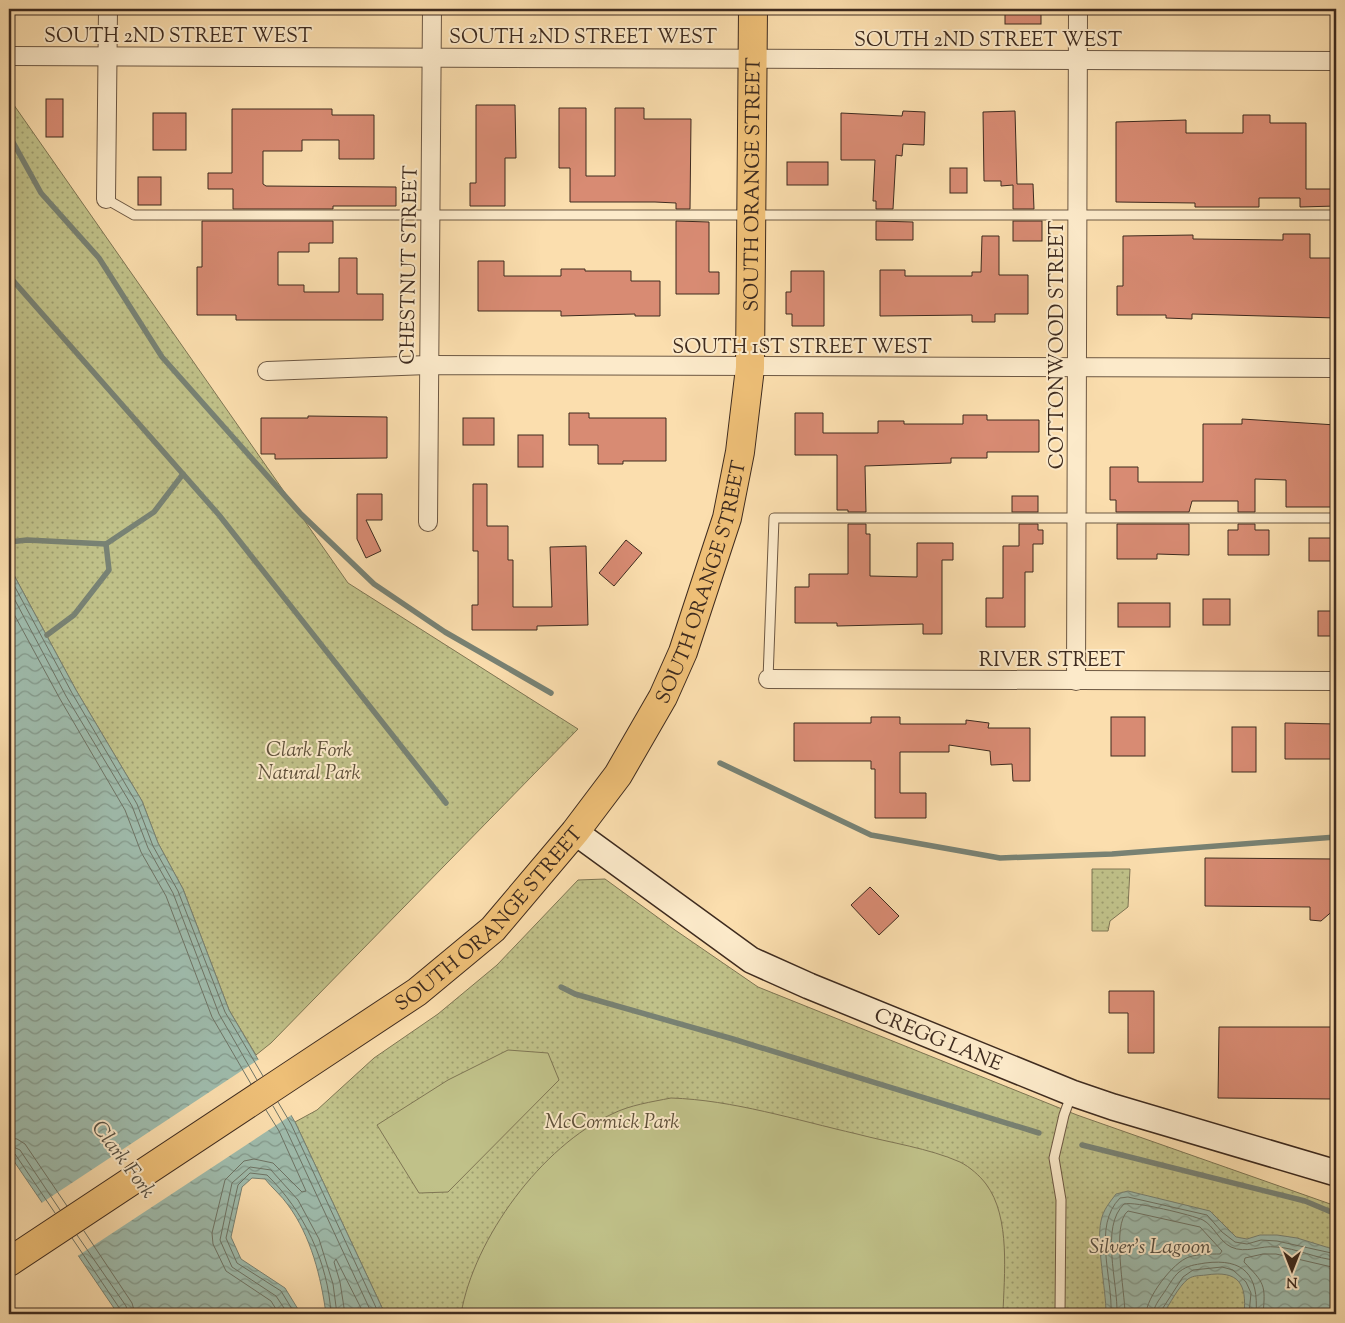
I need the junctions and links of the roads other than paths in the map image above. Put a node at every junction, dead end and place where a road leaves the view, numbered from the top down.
1 (108, 9) edge
2 (432, 9) edge
3 (753, 9) edge
4 (1078, 9) edge
5 (108, 55) junction
6 (9, 56) edge
7 (432, 57) junction
8 (752, 58) junction
9 (1078, 61) junction
10 (1336, 61) edge
11 (106, 199) joint
12 (430, 214) junction
13 (1078, 215) junction
14 (1336, 215) edge
15 (751, 217) junction
16 (428, 366) junction
17 (1077, 367) junction
18 (750, 368) junction
19 (1336, 368) edge
20 (267, 371) dead end
21 (1076, 516) junction
22 (1336, 518) edge
23 (428, 522) dead end
24 (768, 679) joint
25 (1336, 680) edge
26 (1076, 681) junction
27 (575, 832) junction
28 (1072, 1093) junction
29 (1336, 1174) edge
30 (9, 1262) edge
31 (1060, 1314) edge

1 - 5 street
2 - 7 street, CHESTNUT STREET
3 - 8 main road, SOUTH ORANGE STREET
4 - 9 street, COTTONWOOD STREET
5 - 6 street, SOUTH 2ND STREET WEST
5 - 7 street, SOUTH 2ND STREET WEST
5 - 11 street
7 - 8 street, SOUTH 2ND STREET WEST
7 - 12 street, CHESTNUT STREET
8 - 9 street, SOUTH 2ND STREET WEST
8 - 15 main road, SOUTH ORANGE STREET
9 - 10 street, SOUTH 2ND STREET WEST
9 - 13 street, COTTONWOOD STREET
11 - 12 lane
12 - 15 lane
12 - 16 street, CHESTNUT STREET
13 - 14 lane
13 - 15 lane
13 - 17 street, COTTONWOOD STREET
15 - 18 main road, SOUTH ORANGE STREET
16 - 18 street, SOUTH 1ST STREET WEST
16 - 20 street, SOUTH 1ST STREET WEST
16 - 23 street, CHESTNUT STREET
17 - 18 street, SOUTH 1ST STREET WEST
17 - 19 street, SOUTH 1ST STREET WEST
17 - 21 street, COTTONWOOD STREET
18 - 27 main road, SOUTH ORANGE STREET
21 - 22 lane
21 - 24 lane
21 - 26 street, COTTONWOOD STREET
24 - 26 street, RIVER STREET
25 - 26 street, RIVER STREET
27 - 28 street, CREGG LANE
27 - 30 main road, SOUTH ORANGE STREET
28 - 29 street, CREGG LANE
28 - 31 lane

